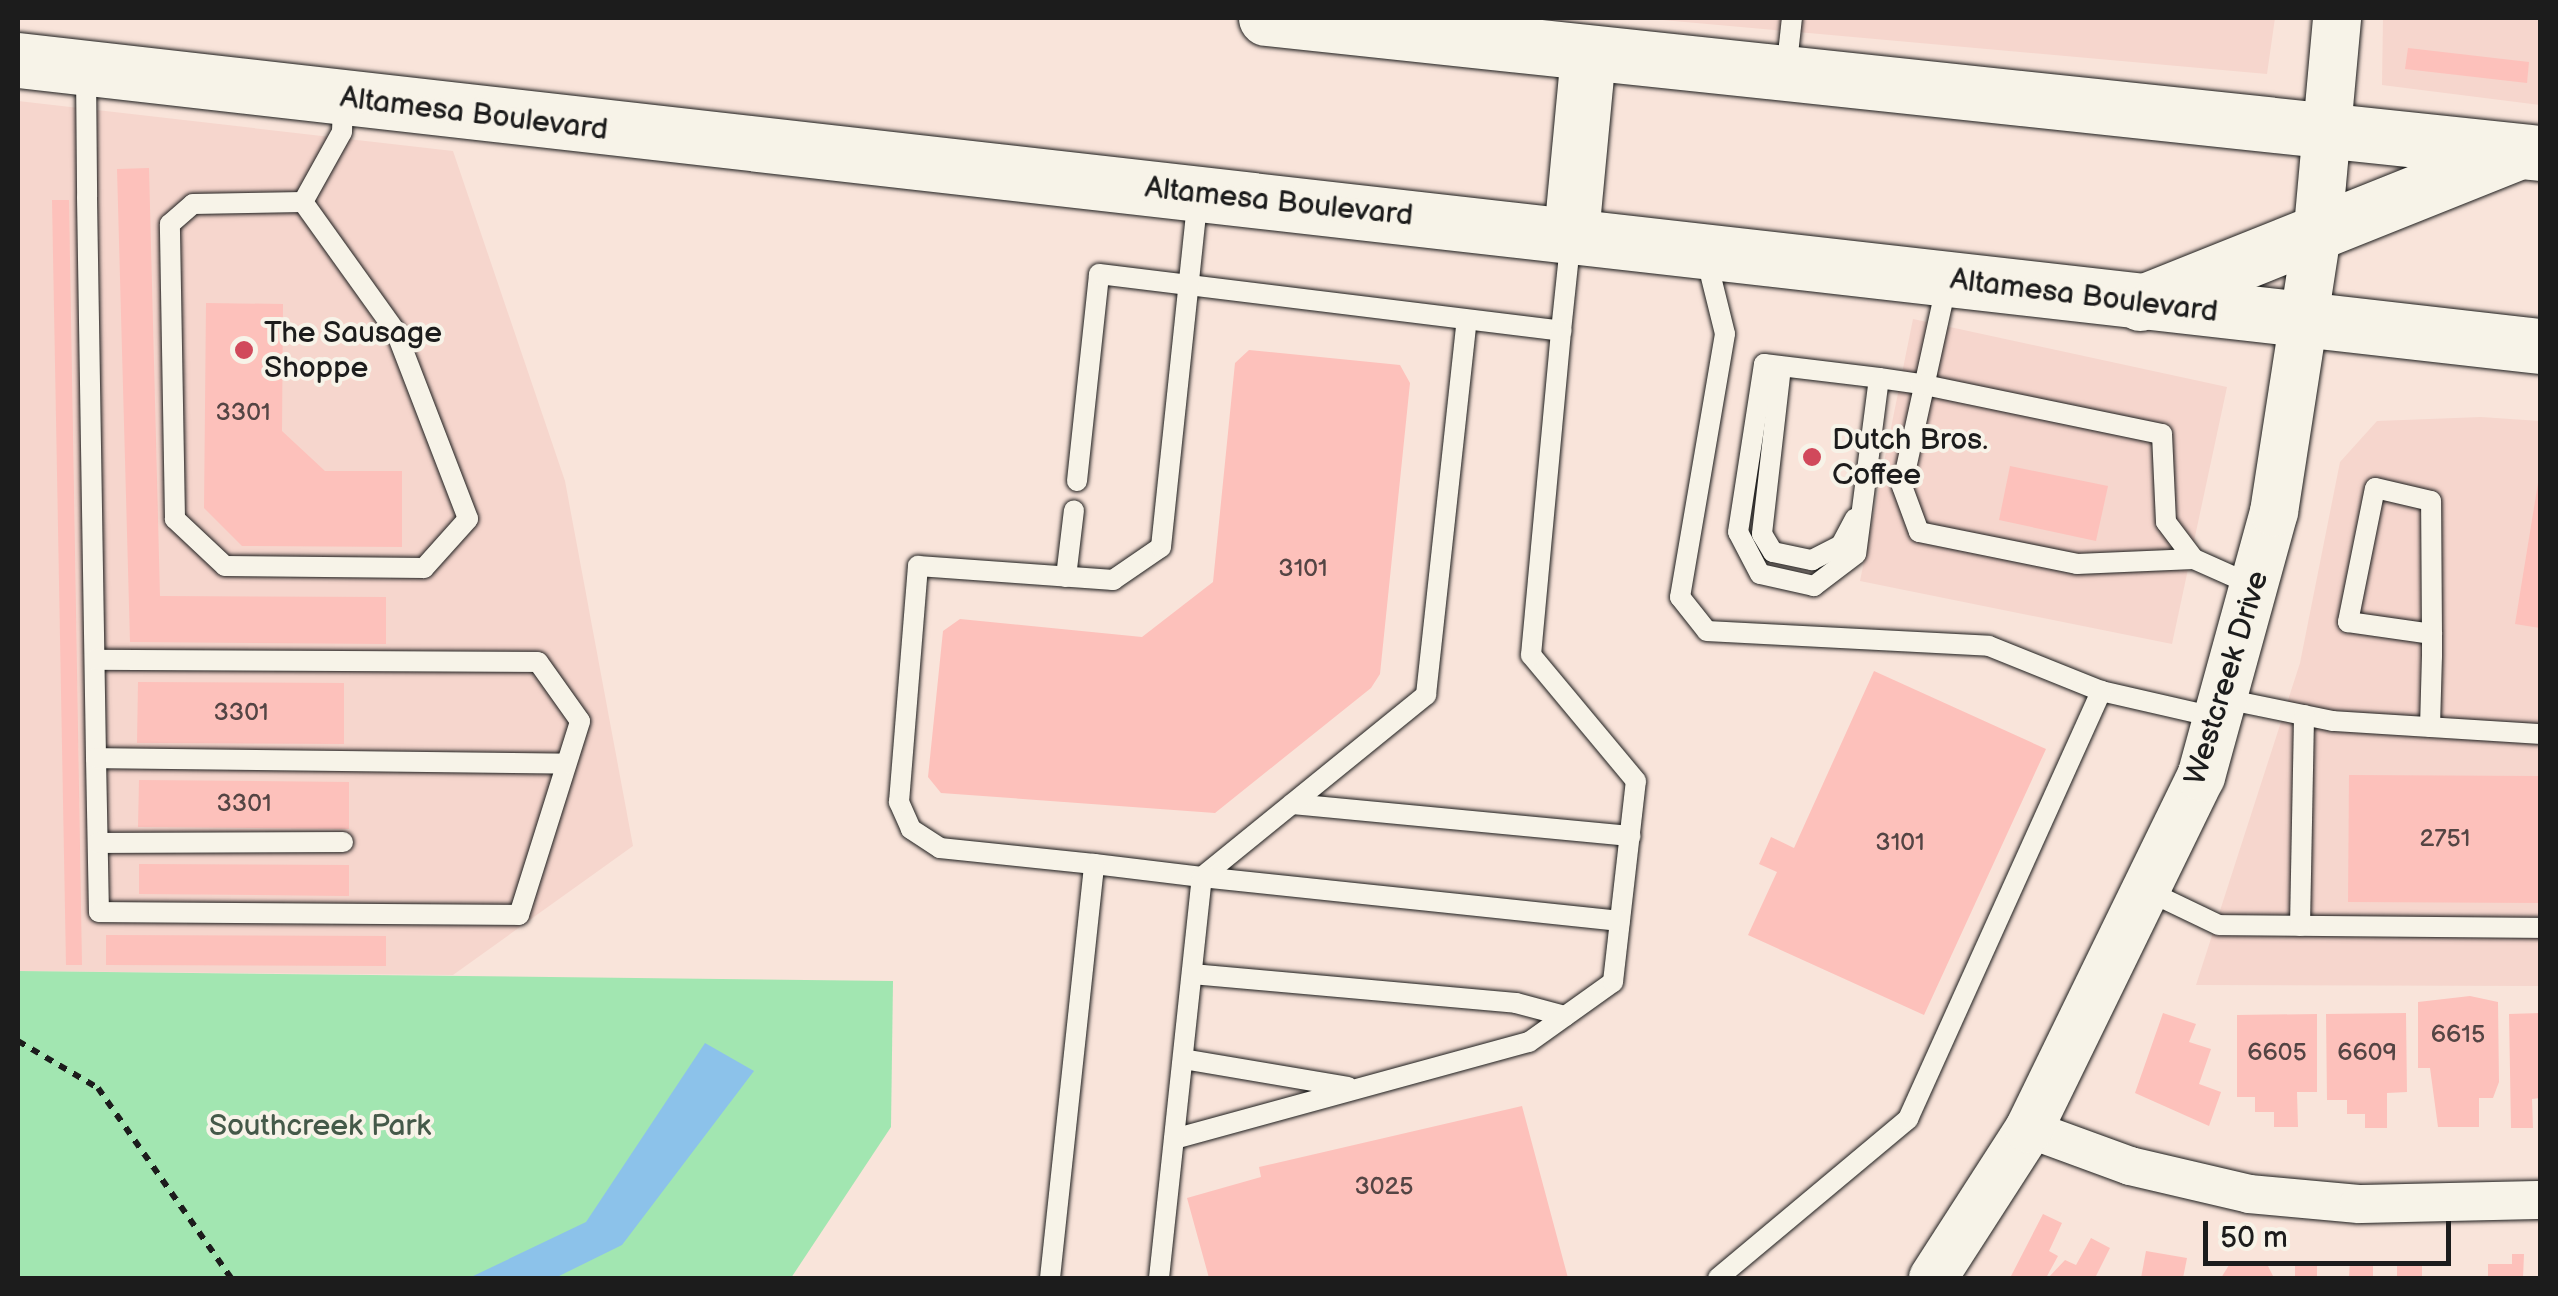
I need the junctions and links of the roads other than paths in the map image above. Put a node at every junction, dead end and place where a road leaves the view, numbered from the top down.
1 (1266, 18) edge
2 (1792, 18) edge
3 (2338, 18) edge
4 (1356, 22) edge
5 (1440, 27) edge
6 (1590, 37) junction
7 (18, 60) edge
8 (86, 68) junction
9 (1786, 74) junction
10 (344, 98) junction
11 (2330, 129) junction
12 (2531, 152) edge
13 (1198, 194) junction
14 (303, 202) junction
15 (2318, 228) junction
16 (1571, 234) junction
17 (1704, 250) junction
18 (1948, 280) junction
19 (1188, 284) junction
20 (2140, 303) junction
21 (1467, 320) junction
22 (2304, 322) junction
23 (1561, 331) junction
24 (2540, 346) edge
25 (1879, 378) junction
26 (1920, 384) junction
27 (1077, 481) dead end
28 (1074, 510) dead end
29 (2194, 559) junction
30 (1066, 577) junction
31 (2257, 587) junction
32 (2432, 634) junction
33 (95, 660) junction
34 (2100, 691) junction
35 (2222, 708) junction
36 (2304, 715) junction
37 (2430, 727) junction
38 (2540, 734) edge
39 (96, 758) junction
40 (566, 764) junction
41 (1292, 804) junction
42 (1630, 836) junction
43 (343, 842) dead end
44 (98, 843) junction
45 (1094, 864) junction
46 (1202, 877) junction
47 (2150, 892) junction
48 (1620, 921) junction
49 (2300, 926) junction
50 (2540, 928) edge
51 (1192, 974) junction
52 (1565, 1016) junction
53 (1183, 1059) junction
54 (1358, 1088) junction
55 (2030, 1129) junction
56 (1174, 1139) junction
57 (2540, 1200) edge
58 (1050, 1278) edge
59 (1159, 1278) edge
60 (1718, 1278) edge
61 (1933, 1278) edge

1 - 4 main road
2 - 9 lane
3 - 11 street, Westcreek Drive
4 - 5 main road
5 - 6 main road
6 - 9 main road
6 - 16 main road
7 - 8 main road, Altamesa Boulevard
8 - 10 main road, Altamesa Boulevard
8 - 33 lane
9 - 11 main road
10 - 13 main road, Altamesa Boulevard
10 - 14 lane
11 - 12 main road
11 - 15 street, Westcreek Drive
12 - 15 main road
13 - 16 main road, Altamesa Boulevard
13 - 19 lane
14 - 14 lane
15 - 20 main road
15 - 22 street, Westcreek Drive
16 - 17 main road, Altamesa Boulevard
16 - 23 lane
17 - 18 main road, Altamesa Boulevard
17 - 34 lane
18 - 20 main road, Altamesa Boulevard
18 - 26 lane
19 - 21 lane
19 - 27 lane
19 - 30 lane
20 - 22 main road, Altamesa Boulevard
21 - 23 lane
21 - 41 lane
22 - 24 main road, Altamesa Boulevard
22 - 31 street, Westcreek Drive
23 - 42 lane
25 - 25 lane
25 - 26 lane
26 - 29 lane
26 - 29 lane
28 - 30 lane
29 - 31 lane
30 - 45 lane
31 - 35 street, Westcreek Drive
32 - 32 lane
32 - 37 lane
33 - 39 lane
33 - 40 lane
34 - 35 lane
34 - 60 lane
35 - 36 lane
35 - 47 street, Westcreek Drive
36 - 37 lane
36 - 49 lane
37 - 38 lane
39 - 40 lane
39 - 44 lane
40 - 44 lane
41 - 42 lane
41 - 46 lane
42 - 48 lane
43 - 44 lane
45 - 46 lane
45 - 58 lane
46 - 48 lane
46 - 51 lane
47 - 49 lane
47 - 55 street, Westcreek Drive
48 - 52 lane
49 - 50 lane
51 - 52 lane
51 - 53 lane
52 - 54 lane
53 - 54 lane
53 - 56 lane
54 - 56 lane
55 - 57 street
55 - 61 street, Westcreek Drive
56 - 59 lane

